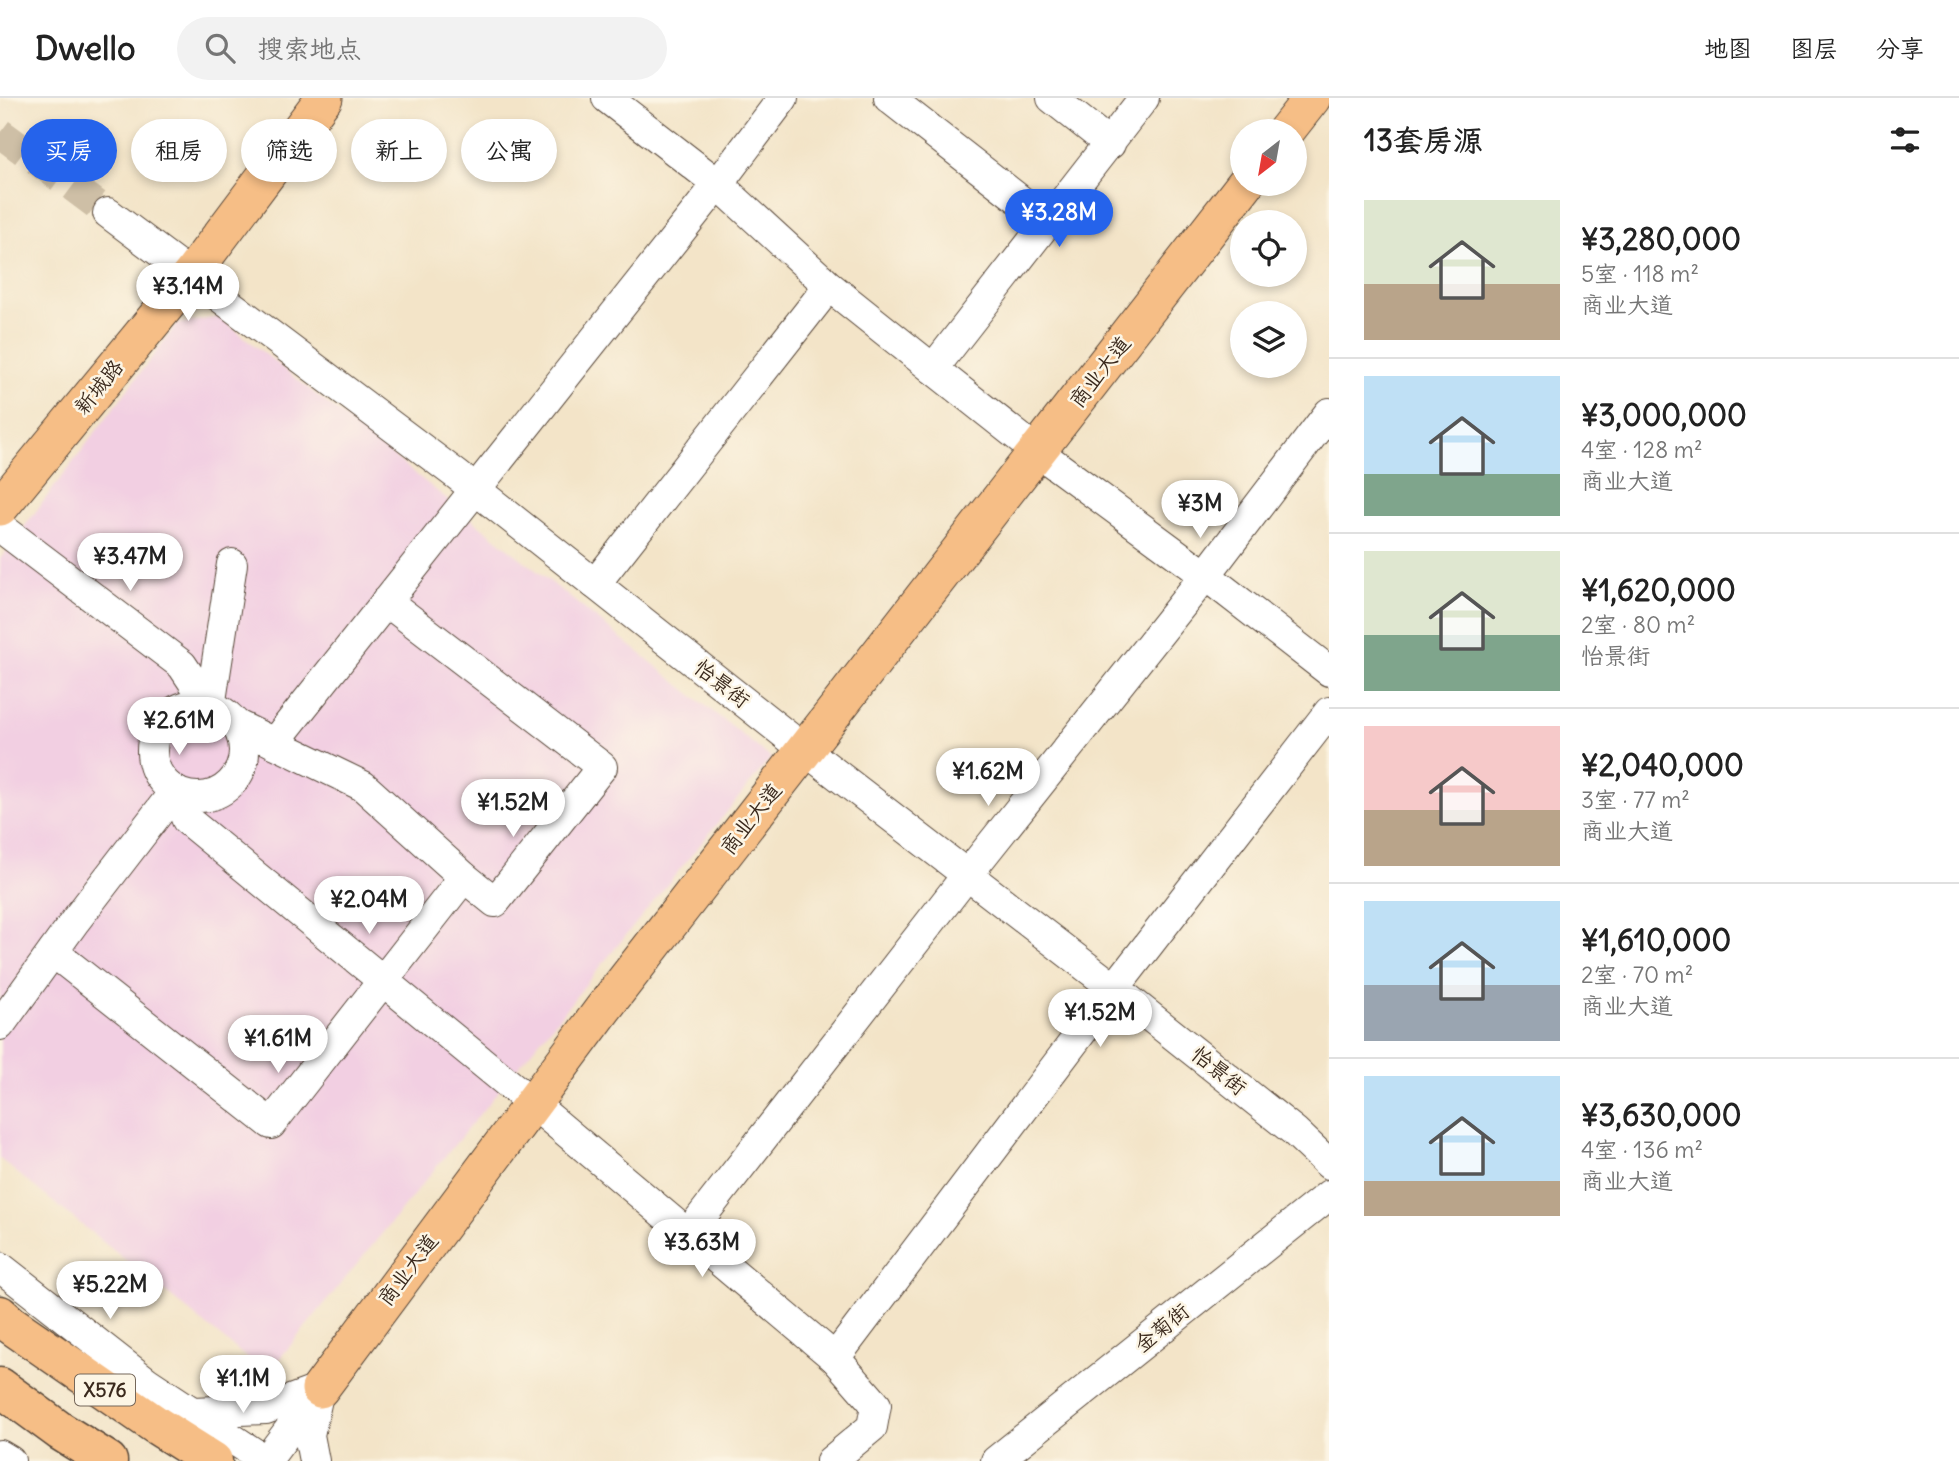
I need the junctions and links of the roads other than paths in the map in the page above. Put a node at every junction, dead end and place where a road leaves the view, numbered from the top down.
1 (324, 98) edge
2 (607, 98) edge
3 (783, 98) edge
4 (889, 98) edge
5 (1052, 98) edge
6 (1144, 98) edge
7 (1312, 98) edge
8 (1295, 119) edge
9 (1110, 144) junction
10 (718, 184) junction
11 (1236, 196) edge
12 (108, 213) tunnel mouth
13 (1048, 222) junction
14 (191, 275) junction
15 (829, 286) junction
16 (933, 369) junction
17 (1329, 413) edge
18 (1038, 452) junction
19 (474, 489) junction
20 (0, 507) edge
21 (0, 527) edge
22 (232, 564) dead end
23 (1205, 575) junction
24 (595, 584) junction
25 (386, 601) junction
26 (1329, 671) edge
27 (210, 707) junction
28 (1329, 712) edge
29 (235, 724) junction
30 (274, 743) junction
31 (805, 750) junction
32 (175, 791) junction
33 (967, 875) junction
34 (464, 877) junction
35 (53, 952) junction
36 (383, 981) junction
37 (1114, 989) junction
38 (0, 1025) edge
39 (532, 1103) junction
40 (1329, 1164) edge
41 (1329, 1195) edge
42 (688, 1234) junction
43 (0, 1267) edge
44 (0, 1315) edge
45 (835, 1358) junction
46 (0, 1387) edge
47 (320, 1389) junction
48 (193, 1412) junction
49 (0, 1455) edge
50 (10, 1461) edge
51 (108, 1461) edge
52 (213, 1461) edge
53 (266, 1461) edge
54 (314, 1461) edge
55 (831, 1461) edge
56 (996, 1461) edge

1 - 14 main road, 新城路
2 - 10 street
3 - 10 street
4 - 13 street
5 - 9 street
6 - 9 street
7 - 8 main road
9 - 13 street
10 - 15 street
10 - 19 street
11 - 18 main road, 商业大道
12 - 14 street, 怡景街
13 - 16 street
14 - 19 street, 怡景街
14 - 20 main road, 新城路
15 - 16 street
15 - 24 street
16 - 18 street
17 - 23 street
18 - 23 street
18 - 31 main road, 商业大道
19 - 24 street, 怡景街
19 - 25 street
21 - 27 street
22 - 27 street
23 - 26 street
23 - 33 street
24 - 31 street, 怡景街
25 - 30 street
25 - 34 street
27 - 29 street
27 - 32 street
28 - 37 street
29 - 30 street
29 - 32 street
30 - 34 street
31 - 33 street, 怡景街
31 - 39 main road, 商业大道
32 - 35 street
32 - 36 street
33 - 37 street, 怡景街
33 - 42 street
34 - 36 street
35 - 36 street
35 - 38 street
36 - 39 street
37 - 40 street, 怡景街
37 - 45 street
39 - 42 street
39 - 47 main road, 商业大道
41 - 56 street, 金菊街
42 - 45 street
43 - 48 street
44 - 52 highway, X576
45 - 55 street
46 - 51 highway, X576
47 - 48 street
47 - 53 street, 商业大道
47 - 54 street
48 - 53 street
49 - 50 street

